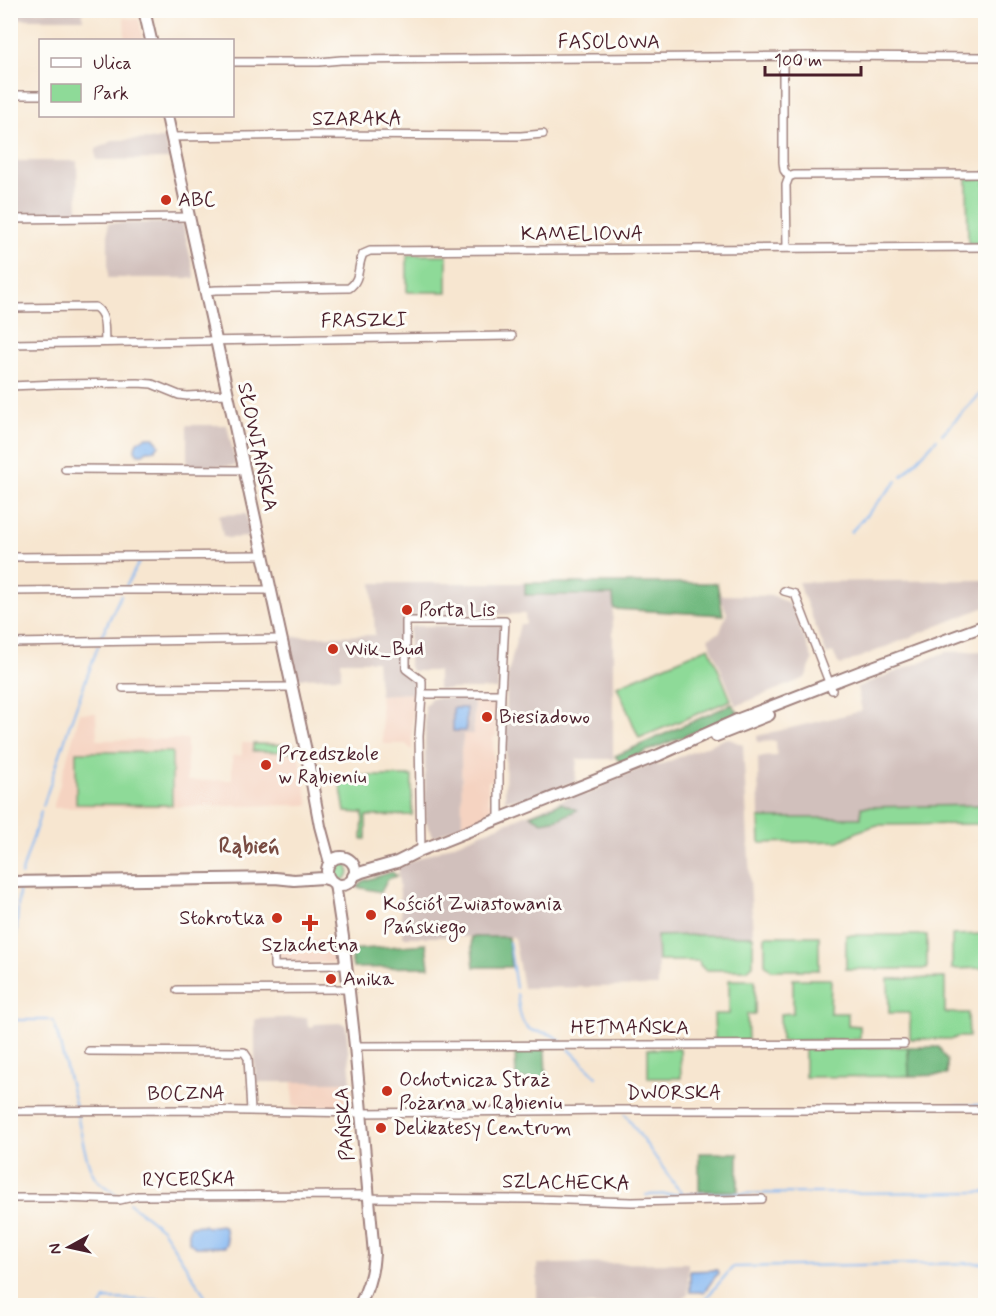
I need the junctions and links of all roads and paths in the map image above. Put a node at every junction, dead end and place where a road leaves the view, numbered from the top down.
1 (144, 10) edge
2 (151, 39) edge
3 (783, 57) junction
4 (986, 57) edge
5 (234, 62) edge
6 (10, 95) edge
7 (39, 95) edge
8 (167, 117) edge
9 (543, 134) dead end
10 (172, 137) junction
11 (986, 174) edge
12 (789, 177) junction
13 (189, 217) junction
14 (10, 219) edge
15 (986, 247) edge
16 (787, 248) junction
17 (205, 291) junction
18 (10, 308) edge
19 (512, 336) dead end
20 (216, 341) junction
21 (105, 342) junction
22 (10, 344) edge
23 (10, 386) edge
24 (227, 394) junction
25 (65, 469) dead end
26 (244, 470) junction
27 (262, 555) junction
28 (10, 557) edge
29 (270, 590) junction
30 (10, 591) edge
31 (784, 591) dead end
32 (986, 625) edge
33 (281, 639) junction
34 (10, 643) edge
35 (292, 687) junction
36 (831, 687) junction
37 (123, 688) dead end
38 (422, 694) junction
39 (501, 694) junction
40 (313, 786) junction
41 (500, 819) junction
42 (421, 850) junction
43 (341, 858) junction
44 (329, 865) junction
45 (274, 878) junction
46 (343, 878) junction
47 (10, 882) edge
48 (274, 952) dead end
49 (345, 965) junction
50 (349, 989) junction
51 (177, 990) dead end
52 (904, 1044) dead end
53 (356, 1046) junction
54 (89, 1051) dead end
55 (986, 1110) edge
56 (10, 1111) edge
57 (251, 1111) junction
58 (362, 1113) junction
59 (370, 1197) junction
60 (10, 1198) edge
61 (762, 1199) dead end
62 (359, 1305) edge

1 - 2 street
3 - 4 street, FASOLOWA
3 - 5 street, FASOLOWA
3 - 12 street
6 - 7 street
8 - 10 street, SŁOWIAŃSKA
9 - 10 street, SZARAKA
10 - 13 street, SŁOWIAŃSKA
11 - 12 street
12 - 16 street
13 - 14 street
13 - 17 street, SŁOWIAŃSKA
15 - 16 street, KAMELIOWA
16 - 17 street, KAMELIOWA
17 - 20 street, SŁOWIAŃSKA
18 - 21 street
19 - 20 street, FRASZKI
20 - 21 street, FRASZKI
20 - 24 street, SŁOWIAŃSKA
21 - 22 street, FRASZKI
23 - 24 street
24 - 26 street, SŁOWIAŃSKA
25 - 26 street
26 - 27 street, SŁOWIAŃSKA
27 - 28 street
27 - 29 street, SŁOWIAŃSKA
29 - 30 street
29 - 33 street, SŁOWIAŃSKA
31 - 36 street
32 - 36 street
33 - 34 street
33 - 35 street, SŁOWIAŃSKA
35 - 37 street
35 - 40 street, SŁOWIAŃSKA
36 - 41 street
38 - 39 street
38 - 39 street
38 - 42 street
39 - 41 street
40 - 43 street, SŁOWIAŃSKA
40 - 44 street, SŁOWIAŃSKA
41 - 42 street
42 - 46 street
43 - 44 street
43 - 46 street
44 - 45 street
44 - 46 street, SŁOWIAŃSKA
45 - 46 street
45 - 47 street
46 - 49 street, PAŃSKA
48 - 49 street
49 - 50 street, PAŃSKA
50 - 51 street
50 - 53 street, PAŃSKA
52 - 53 street, HETMAŃSKA
53 - 58 street, PAŃSKA
54 - 57 street
55 - 58 street, DWORSKA
56 - 57 street, BOCZNA
57 - 58 street, BOCZNA
58 - 59 street, PAŃSKA
59 - 60 street, RYCERSKA
59 - 61 street, SZLACHECKA
59 - 62 street, PAŃSKA

